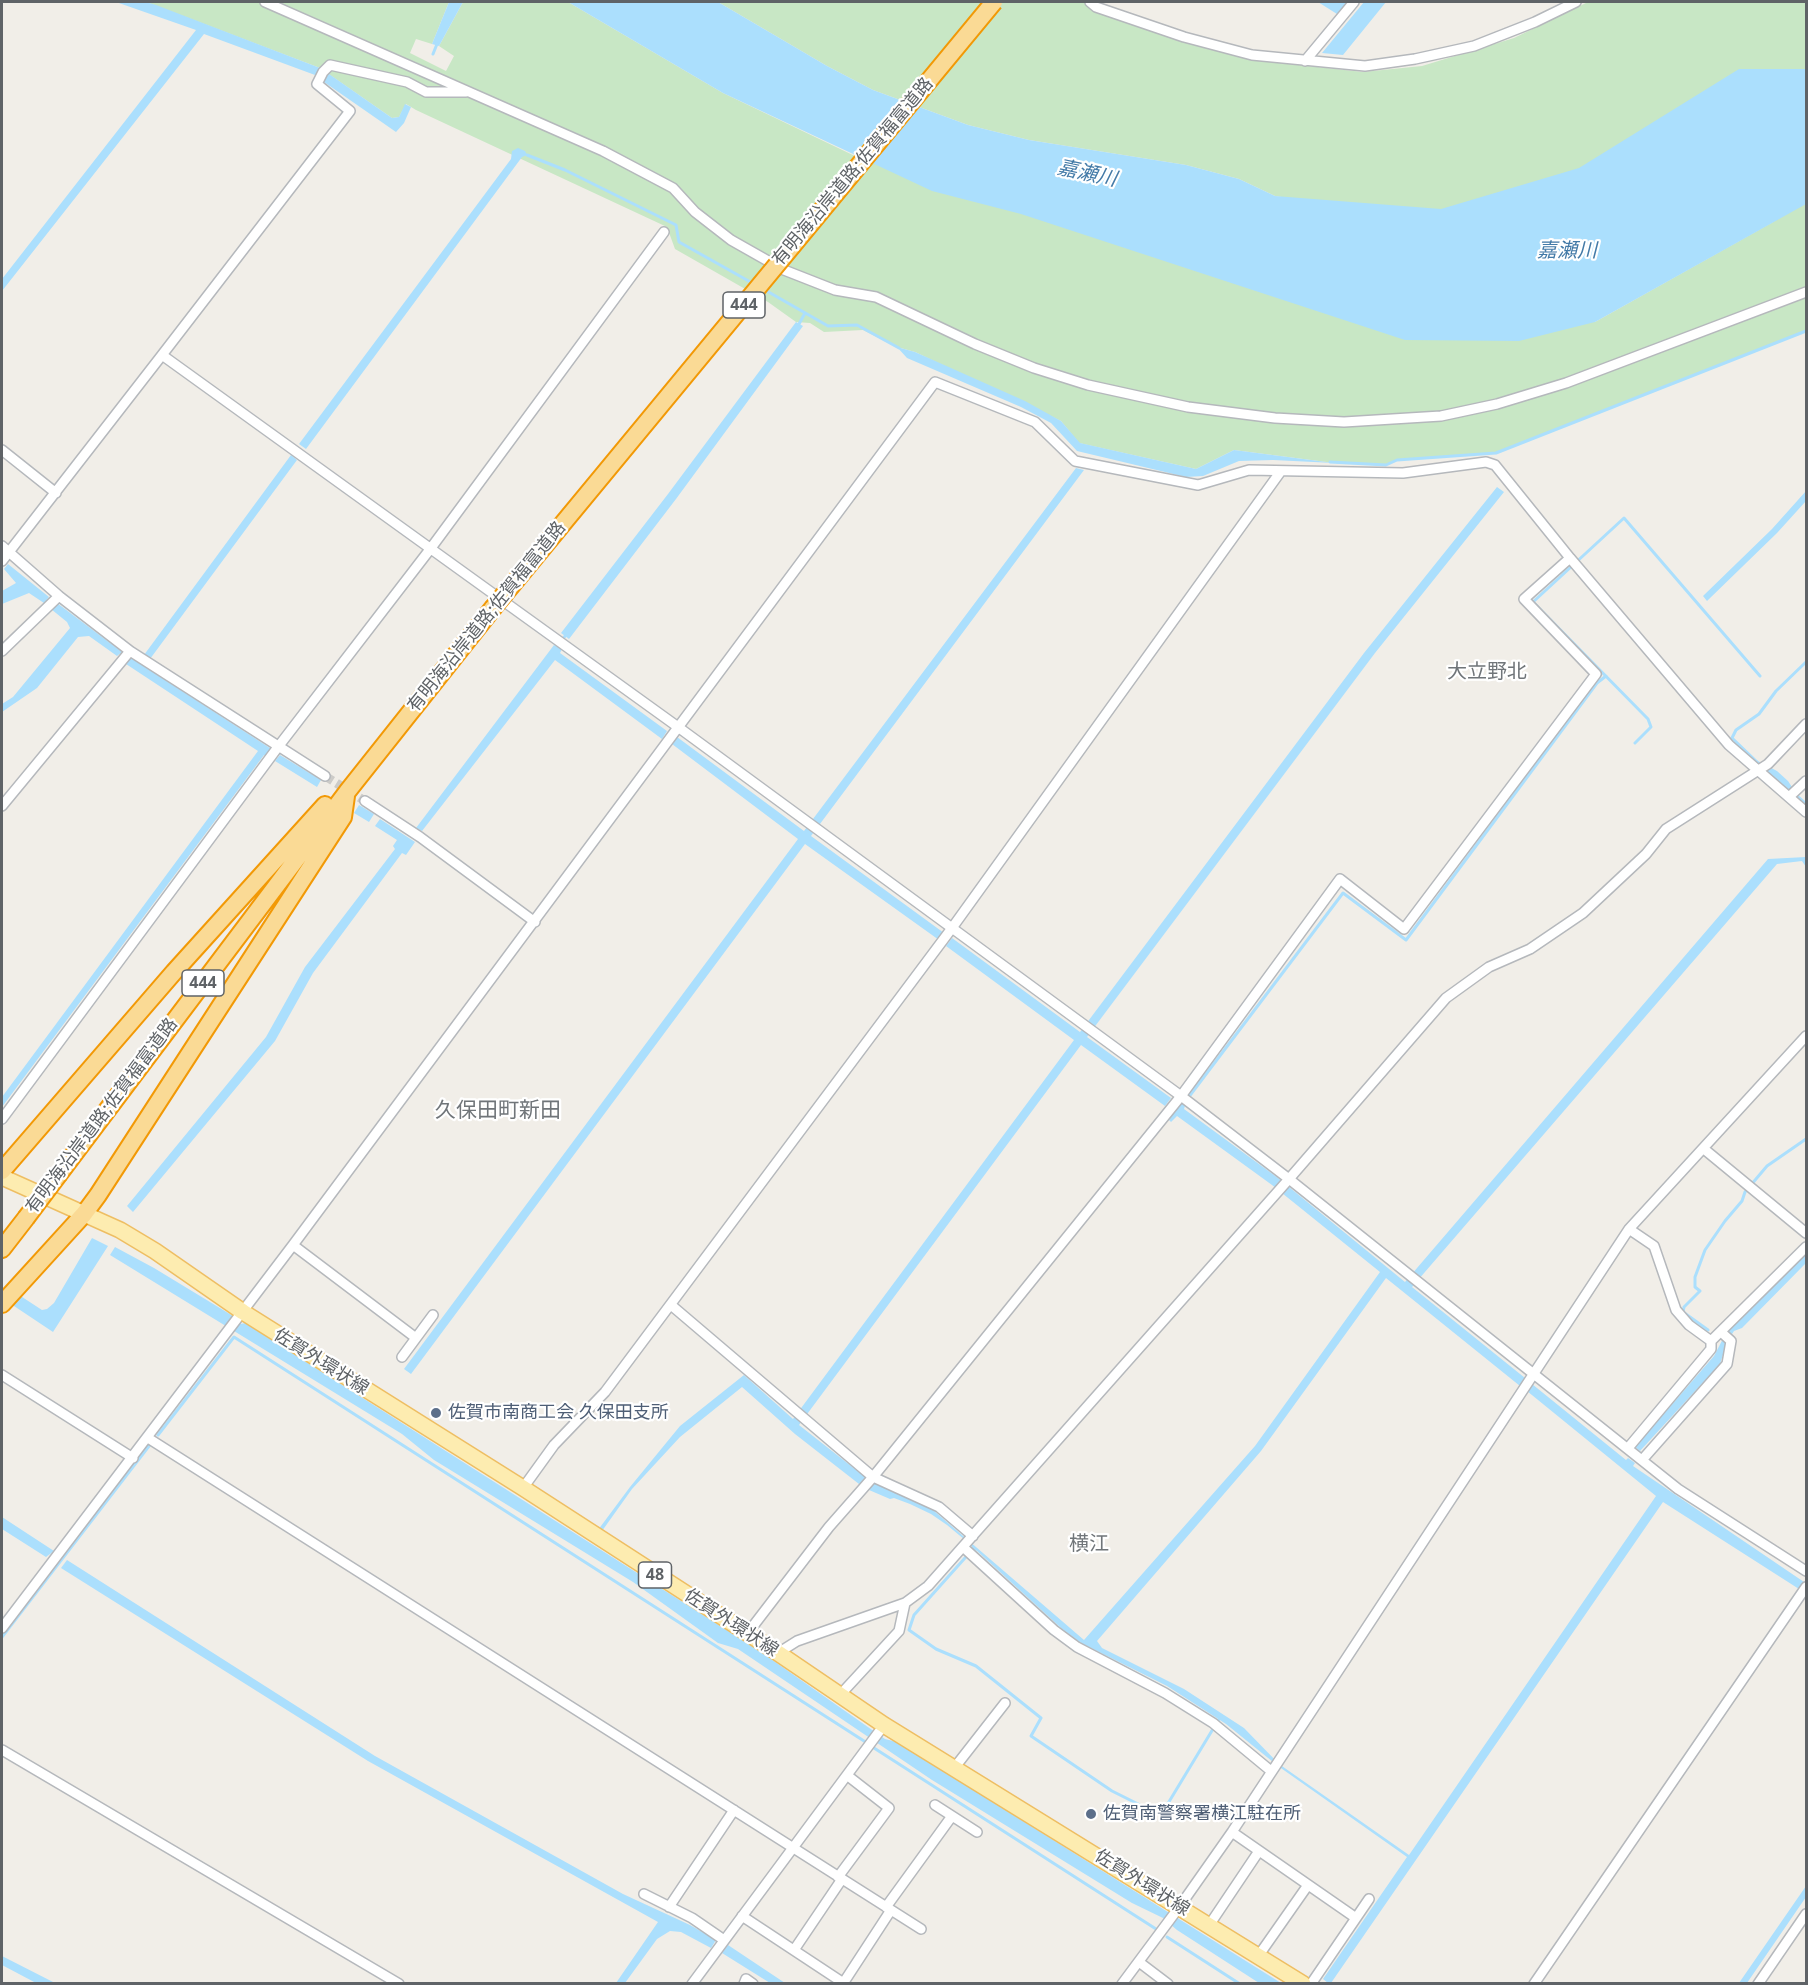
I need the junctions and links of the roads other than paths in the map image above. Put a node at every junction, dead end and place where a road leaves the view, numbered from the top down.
1 (265, 2) edge
2 (994, 2) edge
3 (1090, 2) edge
4 (1353, 2) edge
5 (1575, 2) edge
6 (1305, 61) junction
7 (471, 92) junction
8 (664, 232) dead end
9 (1806, 292) edge
10 (162, 356) junction
11 (2, 450) edge
12 (1281, 471) junction
13 (56, 493) junction
14 (431, 548) junction
15 (4, 554) edge
16 (1573, 562) junction
17 (59, 596) junction
18 (2, 651) edge
19 (130, 651) junction
20 (1806, 724) edge
21 (677, 729) junction
22 (278, 747) junction
23 (1758, 771) junction
24 (325, 776) tunnel mouth
25 (1806, 781) edge
26 (347, 792) junction
27 (1794, 793) junction
28 (365, 801) tunnel mouth
29 (2, 806) edge
30 (1806, 812) edge
31 (535, 922) junction
32 (951, 930) junction
33 (1806, 1036) edge
34 (1179, 1099) junction
35 (2, 1119) edge
36 (1704, 1149) junction
37 (2, 1171) edge
38 (2, 1177) edge
39 (1289, 1179) junction
40 (84, 1214) junction
41 (1629, 1229) junction
42 (1806, 1233) edge
43 (293, 1245) junction
44 (1806, 1247) edge
45 (2, 1249) edge
46 (2, 1304) edge
47 (671, 1305) junction
48 (241, 1315) junction
49 (433, 1315) dead end
50 (1721, 1332) junction
51 (416, 1338) junction
52 (1712, 1341) junction
53 (402, 1357) dead end
54 (2, 1375) edge
55 (1531, 1376) junction
56 (148, 1438) junction
57 (1628, 1448) junction
58 (133, 1458) junction
59 (1642, 1460) junction
60 (869, 1481) junction
61 (523, 1488) junction
62 (973, 1536) junction
63 (968, 1551) junction
64 (1806, 1570) edge
65 (1806, 1587) edge
66 (905, 1603) junction
67 (2, 1629) edge
68 (747, 1634) junction
69 (778, 1653) junction
70 (840, 1695) junction
71 (1005, 1703) dead end
72 (882, 1728) junction
73 (2, 1750) edge
74 (1274, 1766) junction
75 (955, 1767) junction
76 (848, 1776) junction
77 (935, 1805) dead end
78 (734, 1810) junction
79 (952, 1816) junction
80 (977, 1832) dead end
81 (1232, 1832) junction
82 (794, 1848) junction
83 (1259, 1851) junction
84 (840, 1878) junction
85 (1308, 1885) junction
86 (644, 1894) dead end
87 (1369, 1899) dead end
88 (669, 1907) junction
89 (1179, 1908) junction
90 (888, 1909) junction
91 (1806, 1914) edge
92 (742, 1916) junction
93 (1356, 1918) junction
94 (1210, 1924) junction
95 (921, 1929) dead end
96 (724, 1940) junction
97 (794, 1950) junction
98 (1259, 1955) junction
99 (1139, 1962) junction
100 (399, 1983) edge
101 (692, 1983) edge
102 (744, 1983) edge
103 (753, 1983) edge
104 (844, 1983) edge
105 (1122, 1983) edge
106 (1168, 1983) edge
107 (1303, 1983) edge
108 (1311, 1983) edge
109 (1534, 1983) edge
110 (1758, 1983) edge

1 - 7 street
2 - 26 highway, 有明海沿岸道路;佐賀福富道路 / 444, bridge
3 - 6 street
4 - 6 street
5 - 6 street
7 - 9 street
7 - 10 street
8 - 14 street
10 - 13 street
10 - 14 street
11 - 13 street
12 - 16 street
12 - 21 street
12 - 32 street
13 - 15 street
14 - 21 street
14 - 22 street
15 - 17 street
16 - 23 street
16 - 34 street
17 - 18 street
17 - 19 street
19 - 22 street
19 - 29 street
20 - 23 street
21 - 31 street
21 - 32 street
22 - 24 street
22 - 35 street
23 - 27 street
23 - 39 street
25 - 27 street
26 - 37 highway
26 - 40 highway
26 - 45 highway, 有明海沿岸道路;佐賀福富道路 / 444, bridge
27 - 30 street
28 - 31 street
31 - 43 street
32 - 34 street
32 - 47 street
33 - 36 street
34 - 39 street
34 - 60 street
36 - 41 street
36 - 42 street
38 - 40 main road, 佐賀外環状線 / 48
39 - 55 street
39 - 62 street
40 - 46 highway
40 - 48 main road, 佐賀外環状線 / 48
41 - 52 street
41 - 55 street
43 - 48 street
43 - 51 street
44 - 50 street
47 - 60 street
47 - 61 street
48 - 56 street
48 - 61 main road, 佐賀外環状線 / 48
49 - 51 street
50 - 52 street
50 - 59 street
51 - 53 street
52 - 57 street
54 - 58 street
55 - 57 street
55 - 74 street
56 - 58 street
56 - 78 street
57 - 59 street
58 - 67 street
59 - 64 street
60 - 62 street
60 - 68 street
61 - 68 main road, 佐賀外環状線 / 48
62 - 63 street
63 - 66 street
63 - 74 street
65 - 109 street
66 - 69 street
66 - 70 street
68 - 69 main road, 佐賀外環状線 / 48
69 - 70 main road, 佐賀外環状線 / 48
70 - 72 main road, 佐賀外環状線 / 48
71 - 75 street
72 - 75 main road, 佐賀外環状線 / 48
72 - 76 street
73 - 100 street
74 - 81 street
75 - 89 main road, 佐賀外環状線 / 48
76 - 82 street
76 - 84 street
77 - 79 street
78 - 82 street
78 - 88 street
79 - 80 street
79 - 90 street
81 - 83 street
81 - 89 street
82 - 84 street
82 - 92 street
83 - 85 street
83 - 94 street
84 - 90 street
84 - 97 street
85 - 93 street
85 - 98 street
86 - 88 street
87 - 93 street
88 - 96 street
89 - 94 main road, 佐賀外環状線 / 48
89 - 99 street
90 - 95 street
90 - 104 street
91 - 110 street
92 - 96 street
92 - 97 street
93 - 108 street
94 - 98 main road, 佐賀外環状線 / 48
96 - 101 street
97 - 104 street
98 - 107 main road, 佐賀外環状線 / 48
99 - 105 street
99 - 106 street
102 - 103 street

